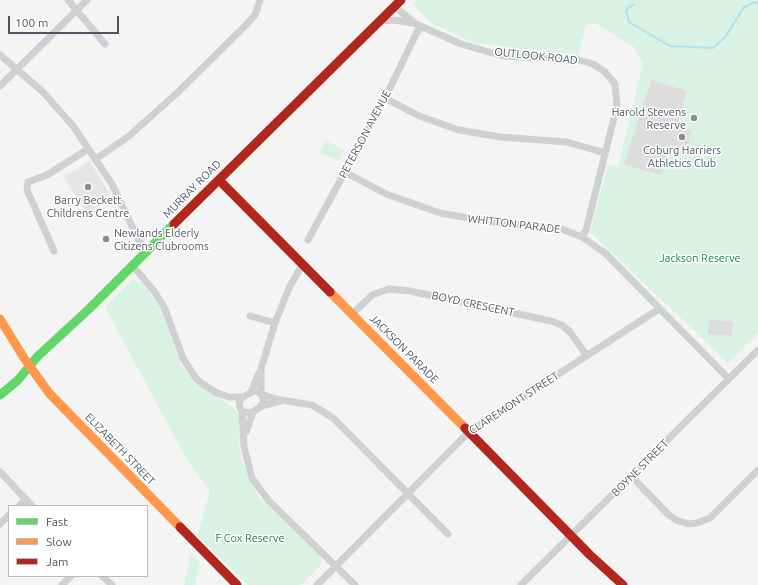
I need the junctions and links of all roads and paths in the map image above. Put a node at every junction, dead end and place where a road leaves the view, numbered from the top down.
1 (68, 0) edge
2 (87, 0) edge
3 (260, 0) edge
4 (398, 3) edge
5 (77, 10) junction
6 (380, 21) junction
7 (418, 25) junction
8 (105, 44) dead end
9 (0, 55) edge
10 (18, 68) junction
11 (0, 86) edge
12 (385, 98) junction
13 (88, 149) junction
14 (605, 153) junction
15 (96, 159) junction
16 (344, 172) junction
17 (219, 180) junction
18 (582, 237) junction
19 (308, 240) dead end
20 (54, 251) dead end
21 (146, 251) junction
22 (132, 265) junction
23 (302, 265) junction
24 (659, 309) junction
25 (352, 314) junction
26 (250, 316) dead end
27 (0, 319) edge
28 (275, 323) junction
29 (758, 350) edge
30 (587, 356) junction
31 (29, 367) junction
32 (261, 369) junction
33 (729, 379) junction
34 (251, 392) junction
35 (217, 393) junction
36 (261, 394) junction
37 (0, 395) edge
38 (243, 397) junction
39 (285, 401) junction
40 (261, 406) junction
41 (241, 410) junction
42 (253, 412) junction
43 (469, 432) junction
44 (245, 438) junction
45 (758, 470) edge
46 (0, 472) edge
47 (631, 476) junction
48 (407, 494) junction
49 (26, 500) junction
50 (20, 505) edge
51 (31, 505) edge
52 (8, 516) edge
53 (0, 524) edge
54 (448, 534) dead end
55 (571, 535) junction
56 (336, 566) junction
57 (70, 577) edge
58 (103, 577) edge
59 (62, 585) edge
60 (112, 585) edge
61 (237, 585) edge
62 (317, 585) edge
63 (354, 585) edge
64 (521, 585) edge
65 (622, 585) edge

1 - 5 street
2 - 5 street
3 - 15 street
4 - 6 street, MURRAY ROAD
4 - 7 street, OUTLOOK ROAD
5 - 8 street
5 - 10 street
6 - 7 street, OUTLOOK ROAD
6 - 17 street, MURRAY ROAD
7 - 12 street, PETERSON AVENUE
7 - 14 street, OUTLOOK ROAD
9 - 10 street
10 - 11 street
10 - 13 street
12 - 14 street
12 - 16 street, PETERSON AVENUE
13 - 15 street
13 - 20 street
14 - 18 street, OUTLOOK ROAD
15 - 21 street
16 - 18 street, WHITTON PARADE
16 - 19 street, PETERSON AVENUE
17 - 21 street, MURRAY ROAD
17 - 23 street, JACKSON PARADE
18 - 24 street, WHITTON PARADE
21 - 22 street, MURRAY ROAD
22 - 31 street, MURRAY ROAD
22 - 35 street
23 - 25 street, JACKSON PARADE
23 - 28 street
24 - 30 street, CLAREMONT STREET
24 - 33 street, WHITTON PARADE
25 - 30 street, BOYD CRESCENT
25 - 43 street, JACKSON PARADE
26 - 28 street
27 - 31 street, ELIZABETH STREET
28 - 32 street
29 - 33 street, BOYNE STREET
30 - 43 street, CLAREMONT STREET
31 - 37 street, MURRAY ROAD
31 - 61 street, ELIZABETH STREET
32 - 34 street
32 - 36 street
33 - 47 street, BOYNE STREET
34 - 36 street
34 - 38 street
35 - 38 street
35 - 41 street
36 - 39 street
36 - 40 street
38 - 41 street
39 - 40 street
39 - 48 street
40 - 42 street
41 - 42 street
41 - 44 street
42 - 44 street
43 - 48 street, CLAREMONT STREET
43 - 55 street, JACKSON PARADE
44 - 56 street
45 - 47 street
46 - 49 street
47 - 55 street, BOYNE STREET
48 - 54 street
48 - 56 street, CLAREMONT STREET
49 - 50 street
49 - 51 street
52 - 53 street
55 - 64 street, BOYNE STREET
55 - 65 street, JACKSON PARADE
56 - 62 street, CLAREMONT STREET
56 - 63 street
57 - 59 street
58 - 60 street

